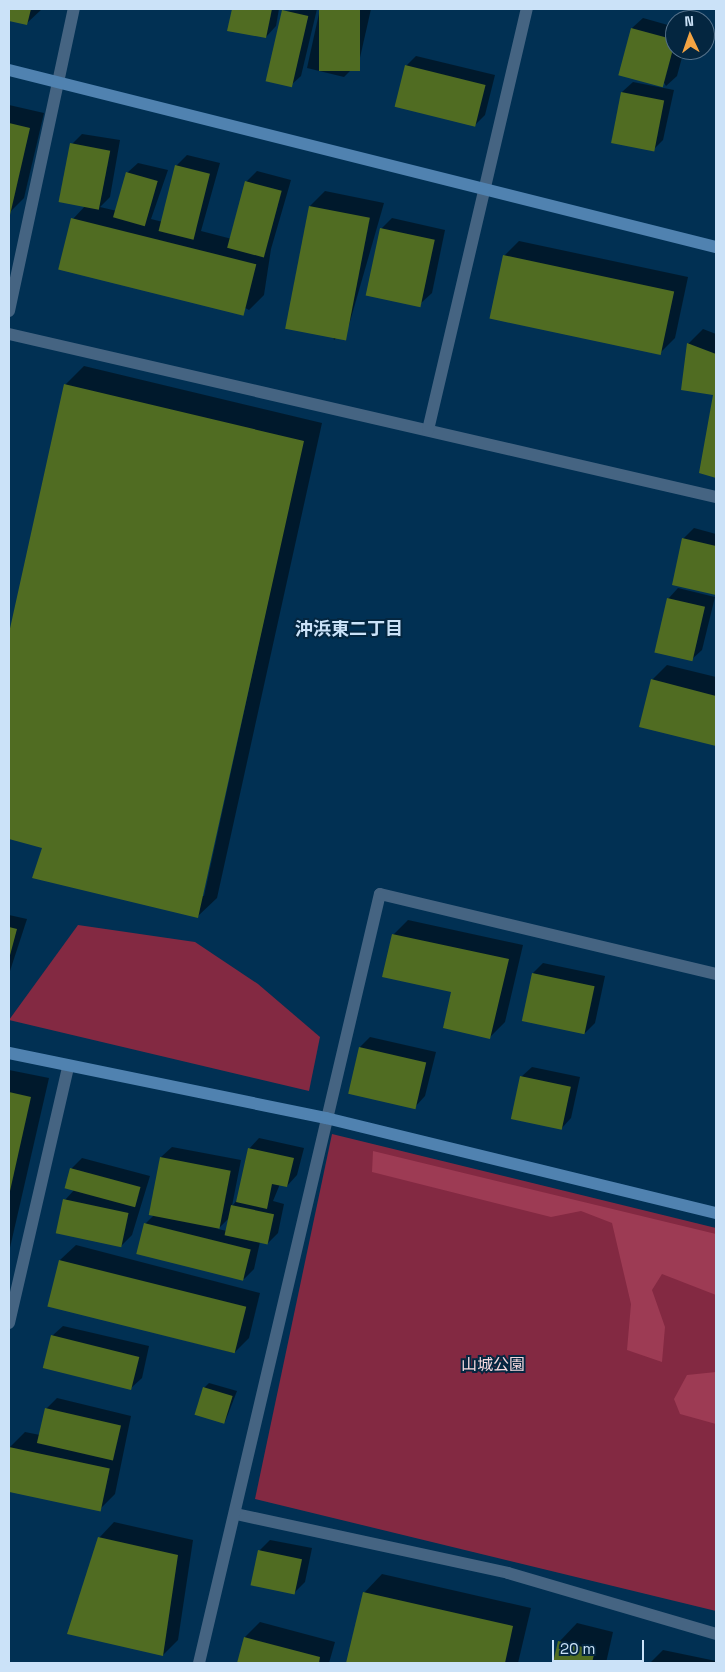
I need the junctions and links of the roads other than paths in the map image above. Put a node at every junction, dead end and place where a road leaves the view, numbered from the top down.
1 (74, 9) edge
2 (527, 9) edge
3 (9, 70) edge
4 (56, 82) junction
5 (482, 188) junction
6 (716, 247) edge
7 (9, 311) edge
8 (9, 334) edge
9 (428, 430) junction
10 (716, 497) edge
11 (716, 974) edge
12 (9, 1053) edge
13 (68, 1067) junction
14 (326, 1118) junction
15 (716, 1213) edge
16 (9, 1323) edge
17 (236, 1514) junction
18 (716, 1634) edge
19 (199, 1663) edge

1 - 4 street
2 - 5 street
3 - 4 street
4 - 5 street
4 - 7 street
5 - 6 street
5 - 9 street
8 - 9 street
9 - 10 street
11 - 14 street
12 - 13 street
13 - 14 street
13 - 16 street
14 - 15 street
14 - 17 street
17 - 18 street
17 - 19 street

